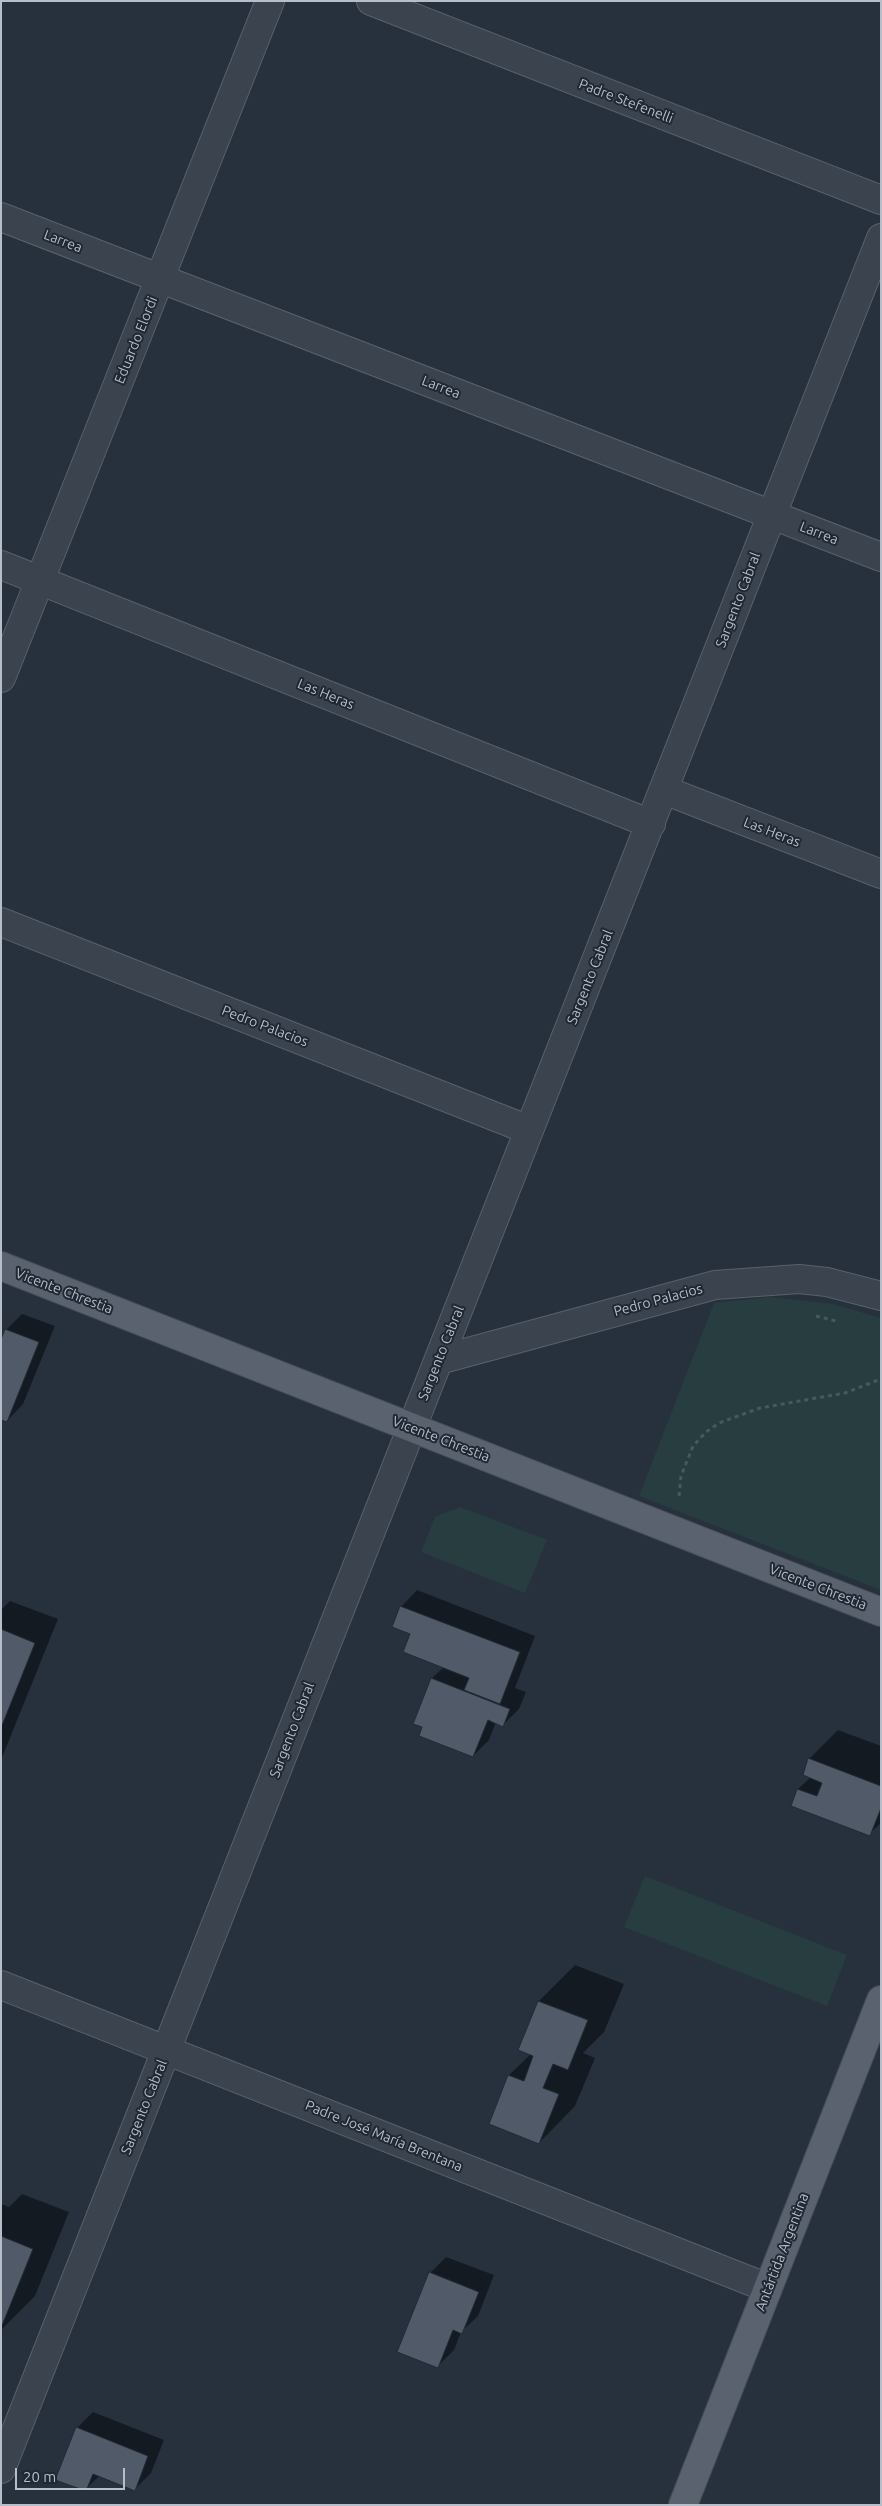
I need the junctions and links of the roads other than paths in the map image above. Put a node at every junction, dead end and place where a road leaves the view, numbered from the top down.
1 (270, 1) edge
2 (372, 1) edge
3 (881, 200) edge
4 (1, 217) edge
5 (881, 238) edge
6 (160, 278) junction
7 (771, 515) junction
8 (881, 558) edge
9 (1, 565) edge
10 (40, 580) junction
11 (1, 678) edge
12 (664, 790) junction
13 (651, 824) junction
14 (881, 874) edge
15 (1, 922) edge
16 (529, 1130) junction
17 (1, 1266) edge
18 (881, 1296) edge
19 (438, 1360) junction
20 (411, 1427) junction
21 (881, 1612) edge
22 (1, 1985) edge
23 (881, 2000) edge
24 (166, 2050) junction
25 (768, 2288) junction
26 (1, 2469) edge
27 (683, 2505) edge

1 - 6 street, Eduardo Elordi
2 - 3 street, Padre Stefenelli
4 - 6 street, Larrea
5 - 7 street, Sargento Cabral
6 - 7 street, Larrea
6 - 10 street, Eduardo Elordi
7 - 8 street, Larrea
7 - 12 street, Sargento Cabral
9 - 10 street, Las Heras
10 - 11 street, Eduardo Elordi
10 - 13 street, Las Heras
12 - 13 street, Sargento Cabral
12 - 14 street, Las Heras
13 - 16 street, Sargento Cabral
15 - 16 street, Pedro Palacios
16 - 19 street, Sargento Cabral
17 - 20 main road, Vicente Chrestia
18 - 19 street, Pedro Palacios
19 - 20 street, Sargento Cabral
20 - 21 main road, Vicente Chrestia
20 - 24 street, Sargento Cabral
22 - 24 street, Padre José María Brentana
23 - 25 main road, Antártida Argentina
24 - 25 street, Padre José María Brentana
24 - 26 street, Sargento Cabral
25 - 27 main road, Antártida Argentina

